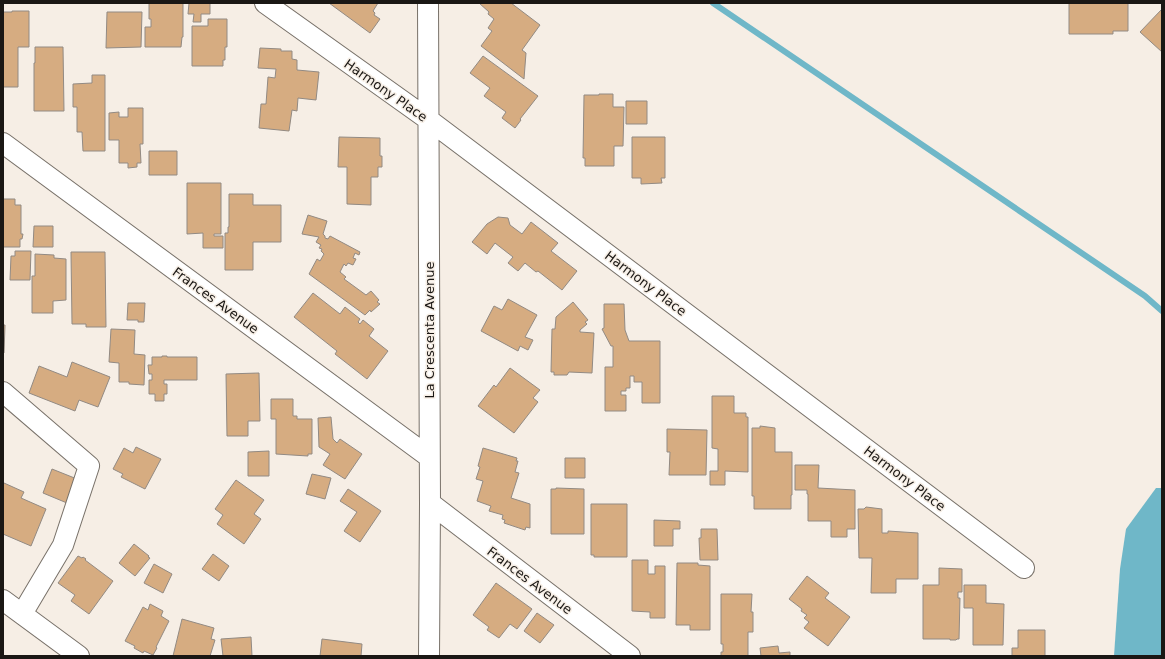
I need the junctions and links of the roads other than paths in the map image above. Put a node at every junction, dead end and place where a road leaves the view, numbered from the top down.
1 (265, 3) edge
2 (428, 3) edge
3 (429, 120) junction
4 (3, 143) edge
5 (3, 392) edge
6 (429, 457) junction
7 (430, 503) junction
8 (1024, 568) dead end
9 (3, 600) edge
10 (22, 614) junction
11 (79, 656) edge
12 (429, 656) edge
13 (630, 656) edge

1 - 3 street, Harmony Place
2 - 3 street, La Crescenta Avenue
3 - 6 street, La Crescenta Avenue
3 - 8 street, Harmony Place
4 - 6 street, Frances Avenue
5 - 10 street
6 - 7 street, La Crescenta Avenue
7 - 12 street, La Crescenta Avenue
7 - 13 street, Frances Avenue
9 - 10 street
10 - 11 street

